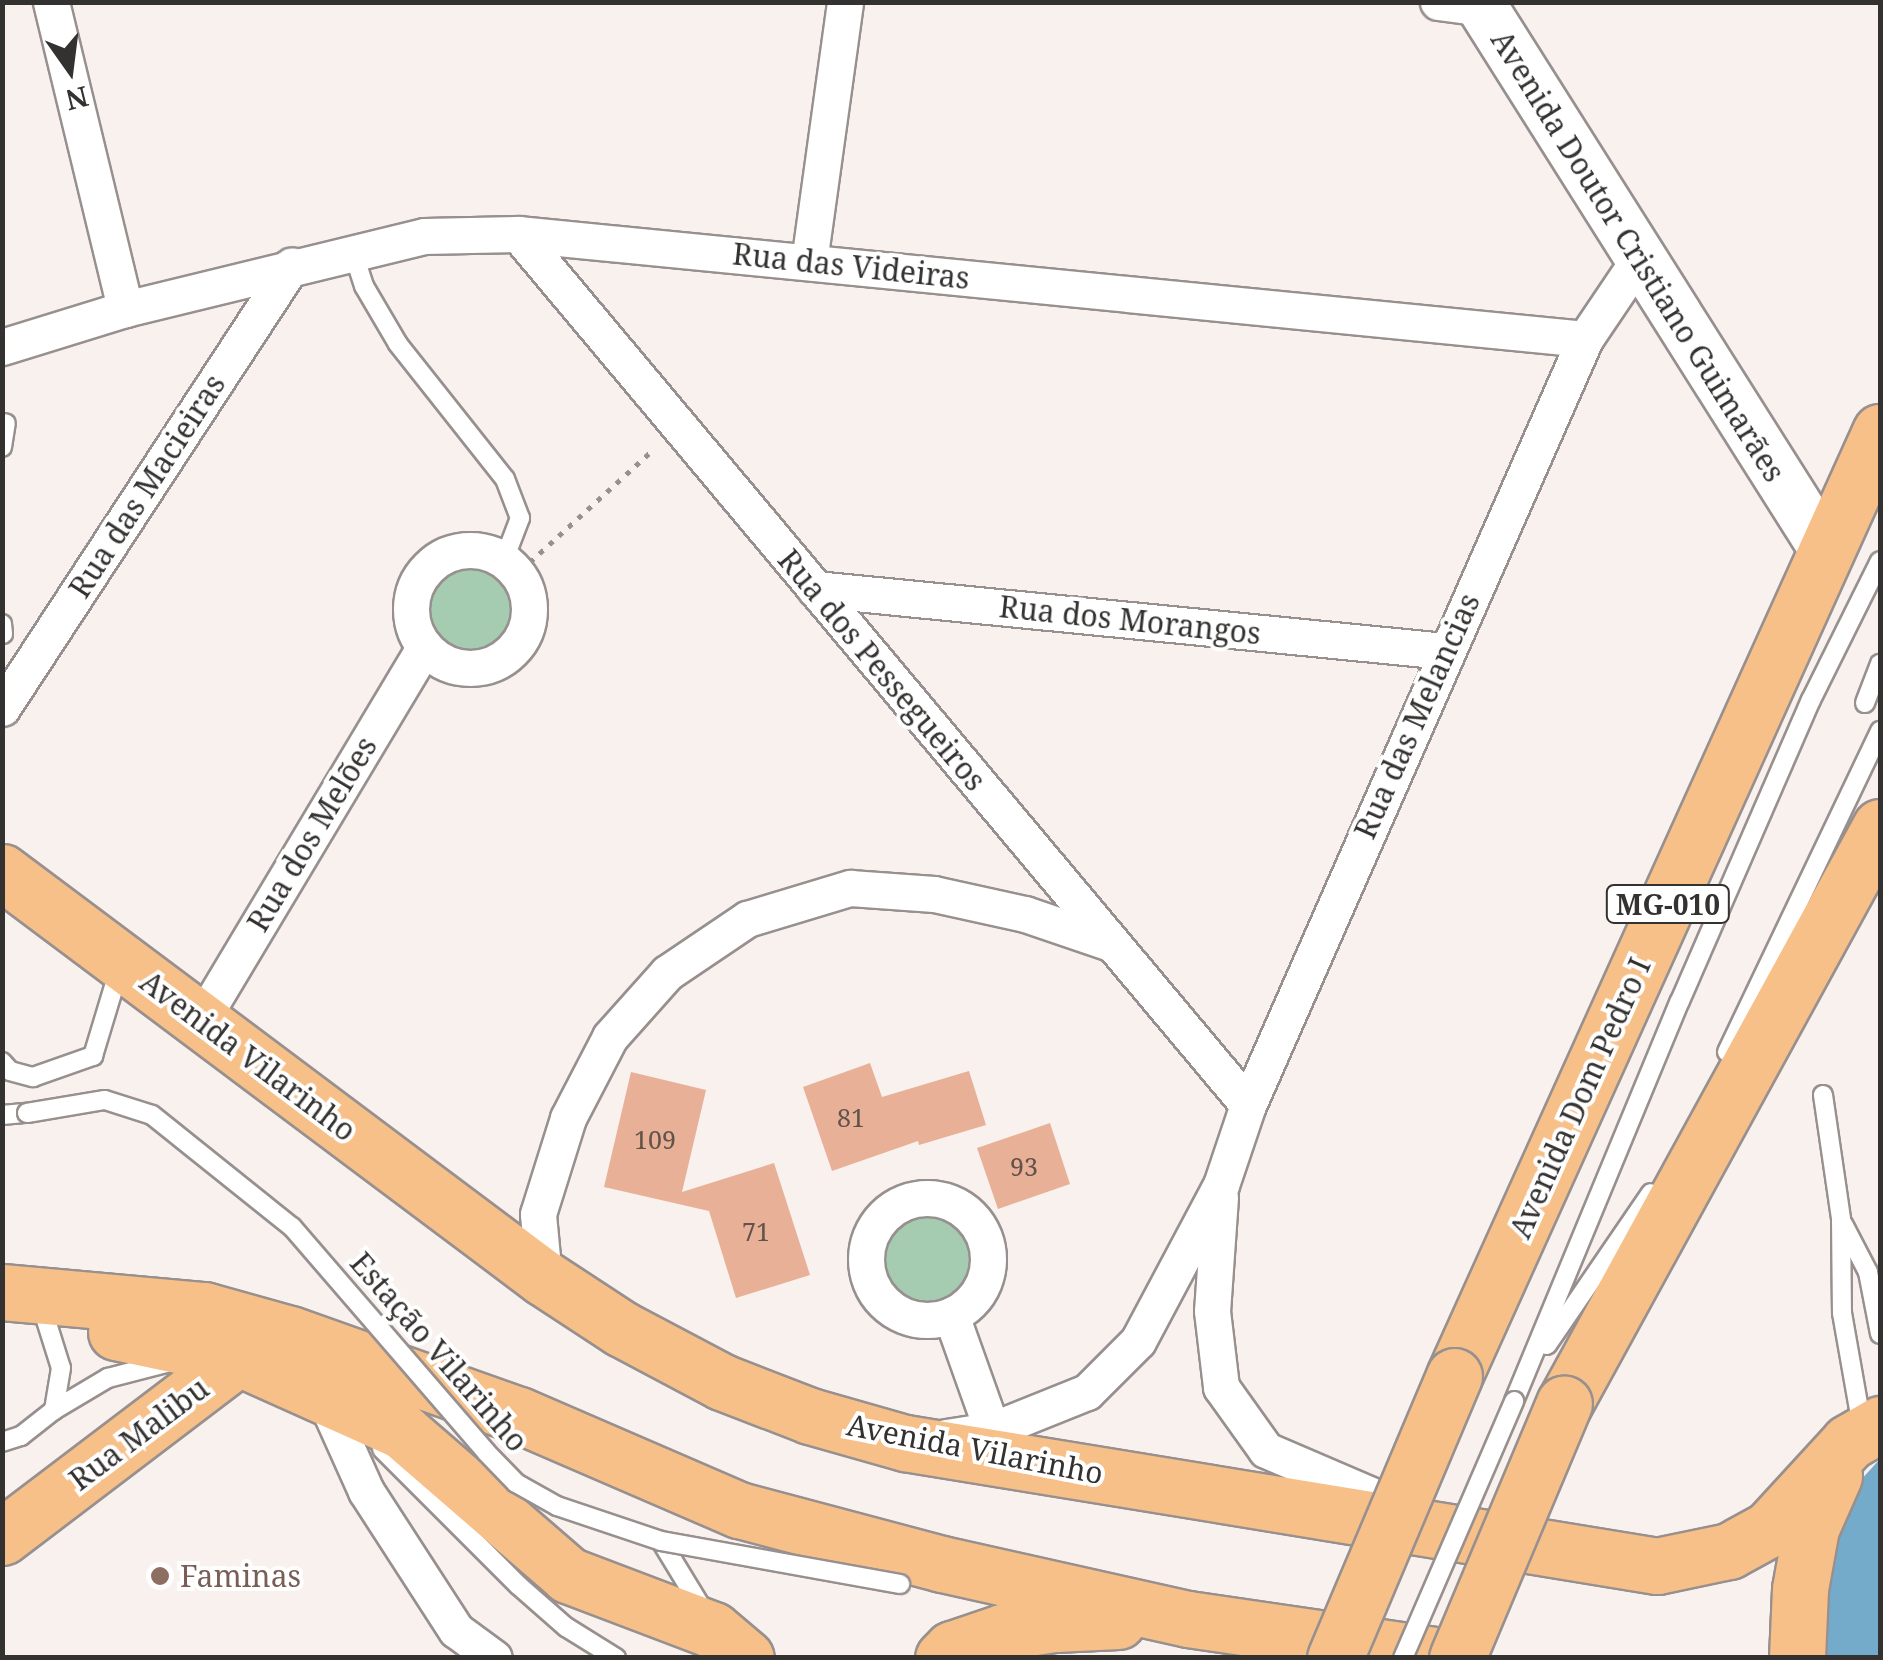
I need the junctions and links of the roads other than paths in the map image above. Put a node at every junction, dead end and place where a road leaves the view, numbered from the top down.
1 (51, 2) edge
2 (846, 2) edge
3 (1472, 4) edge
4 (518, 234) junction
5 (353, 252) junction
6 (1638, 259) junction
7 (810, 262) junction
8 (292, 266) junction
9 (125, 309) junction
10 (1585, 339) junction
11 (2, 347) edge
12 (6, 422) dead end
13 (1880, 432) edge
14 (2, 447) edge
15 (1812, 531) junction
16 (1880, 561) edge
17 (511, 566) junction
18 (815, 589) junction
19 (2, 624) edge
20 (3, 634) edge
21 (424, 647) junction
22 (1444, 651) junction
23 (1880, 664) edge
24 (5, 699) edge
25 (1865, 703) dead end
26 (1880, 731) edge
27 (1880, 827) edge
28 (2, 872) edge
29 (1110, 943) junction
30 (122, 960) junction
31 (200, 1022) junction
32 (2, 1062) edge
33 (1720, 1066) dead end
34 (1823, 1095) dead end
35 (1248, 1105) junction
36 (2, 1115) edge
37 (1668, 1169) dead end
38 (1221, 1185) junction
39 (538, 1214) junction
40 (1841, 1219) junction
41 (490, 1238) junction
42 (544, 1278) junction
43 (17, 1301) edge
44 (951, 1315) dead end
45 (1562, 1321) junction
46 (1880, 1334) edge
47 (256, 1344) junction
48 (321, 1392) junction
49 (1540, 1399) junction
50 (54, 1410) junction
51 (992, 1430) junction
52 (1864, 1433) edge
53 (2, 1442) edge
54 (905, 1443) junction
55 (1455, 1531) junction
56 (2, 1537) edge
57 (661, 1541) junction
58 (994, 1575) junction
59 (1188, 1619) junction
60 (454, 1644) edge
61 (727, 1648) edge
62 (494, 1658) edge
63 (616, 1658) edge
64 (943, 1658) edge
65 (1335, 1658) edge
66 (1402, 1658) edge
67 (1456, 1658) edge
68 (1797, 1658) edge

1 - 9 street
2 - 7 street
3 - 6 main road, Avenida Doutor Cristiano Guimarães
4 - 5 street, Rua das Videiras
4 - 7 street, Rua das Videiras
4 - 18 street, Rua dos Pessegueiros
5 - 8 street, Rua das Videiras
5 - 17 lane
6 - 10 street, Rua das Melancias
6 - 15 main road, Avenida Doutor Cristiano Guimarães
7 - 10 street, Rua das Videiras
8 - 9 street, Rua das Videiras
8 - 24 street, Rua das Macieiras
9 - 11 street, Rua das Videiras
10 - 22 street, Rua das Melancias
12 - 14 lane
13 - 15 highway, Avenida Dom Pedro I / MG-010
15 - 65 highway, Avenida Dom Pedro I / MG-010, bridge
16 - 49 lane
17 - 21 street
17 - 21 street
18 - 22 street, Rua dos Morangos
18 - 29 street, Rua dos Pessegueiros
19 - 20 lane
21 - 31 street, Rua dos Melões
22 - 35 street, Rua das Melancias
23 - 25 lane
26 - 33 lane
27 - 49 highway
28 - 30 highway, Avenida Vilarinho
29 - 35 street, Rua dos Pessegueiros
29 - 39 street
30 - 31 highway, Avenida Vilarinho
30 - 32 lane
31 - 41 highway, Avenida Vilarinho
34 - 40 lane
35 - 38 street, Rua das Melancias
36 - 57 lane, Estação Vilarinho, bridge
37 - 45 lane
38 - 51 street, Rua das Melancias
38 - 55 street, Rua das Melancias
39 - 41 street
39 - 42 street
40 - 46 lane
40 - 52 lane
41 - 42 highway, Avenida Vilarinho
42 - 54 highway, Avenida Vilarinho
43 - 47 highway
43 - 50 lane
44 - 51 street
45 - 49 lane
45 - 49 lane
47 - 48 highway
47 - 50 lane
47 - 56 highway, Rua Malibu
47 - 58 highway
48 - 60 street
48 - 61 highway
48 - 63 lane
49 - 66 lane, bridge
49 - 67 highway, bridge
50 - 53 lane
51 - 54 street, Rua das Melancias
52 - 55 highway, Avenida Vilarinho
52 - 68 highway
54 - 55 highway, Avenida Vilarinho
57 - 58 lane, Estação Vilarinho, bridge
57 - 61 lane, bridge
58 - 59 highway
59 - 64 highway
59 - 67 highway
60 - 62 street

